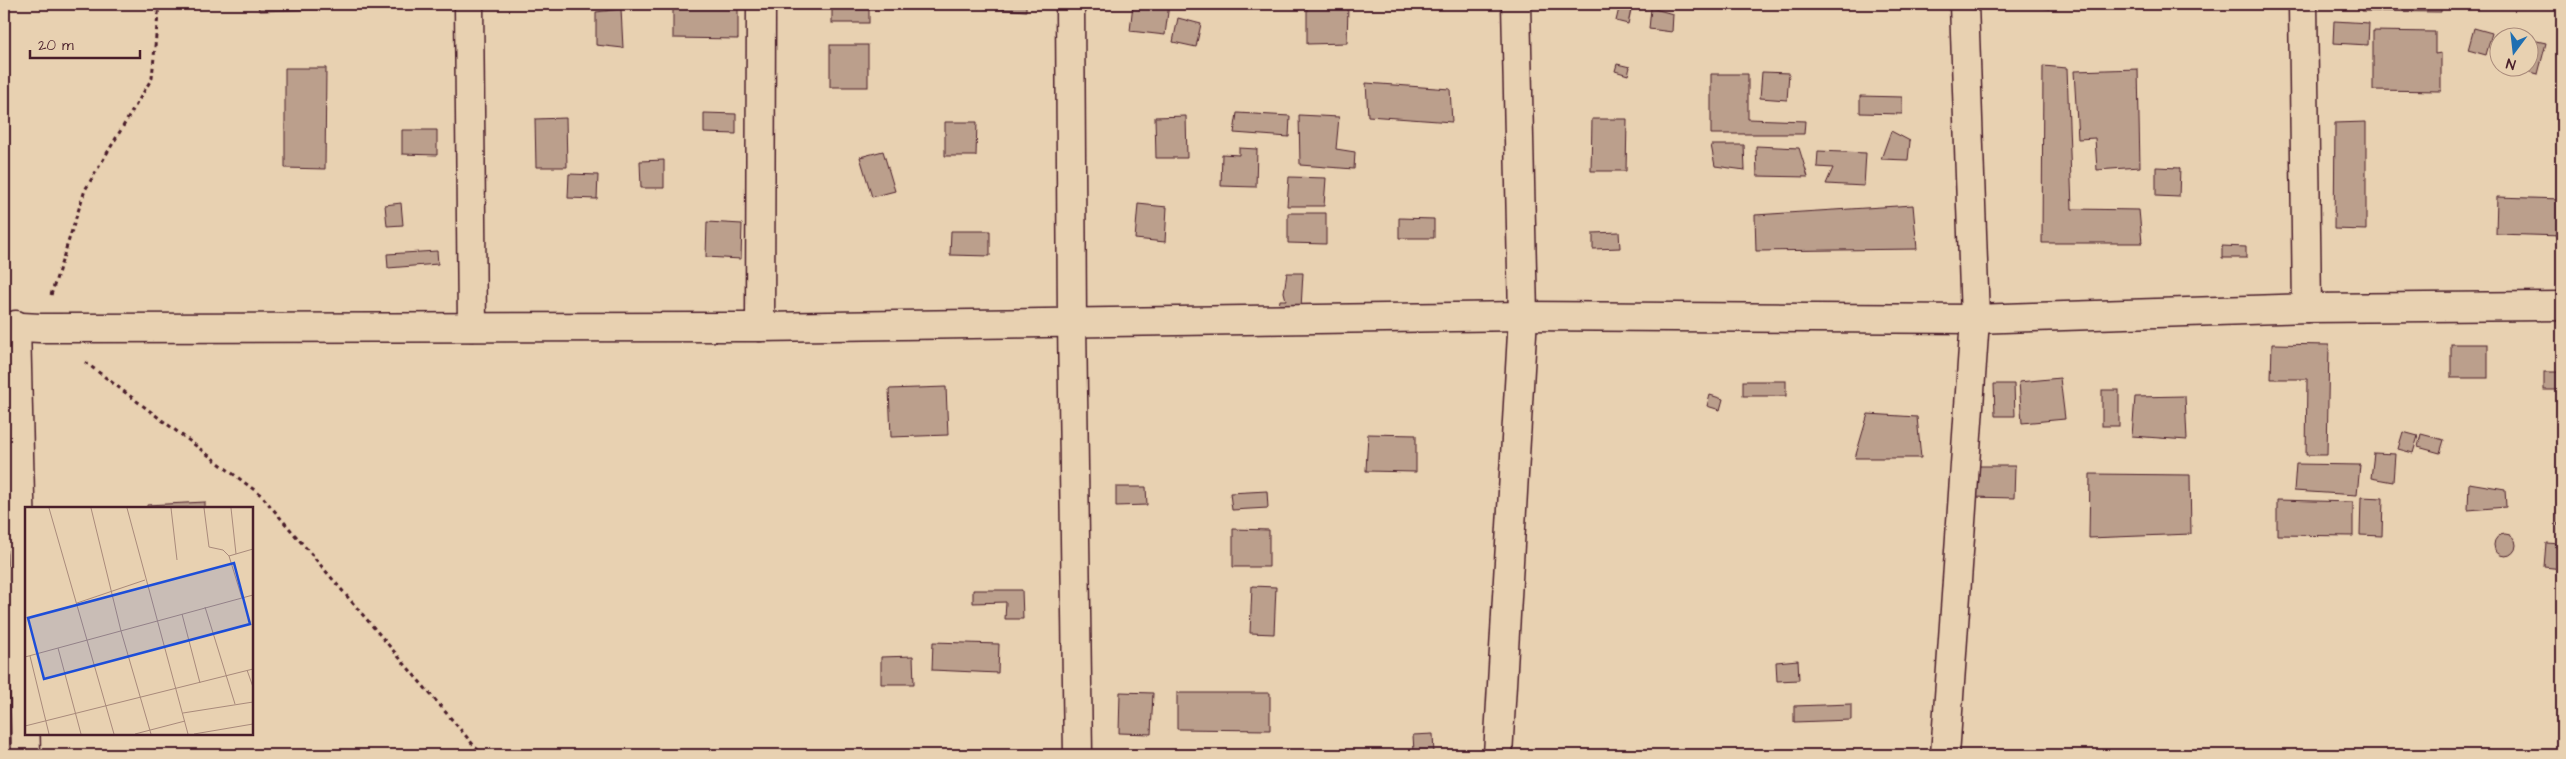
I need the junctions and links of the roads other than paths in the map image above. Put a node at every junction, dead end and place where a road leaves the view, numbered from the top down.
1 (469, 4) edge
2 (761, 4) edge
3 (1070, 4) edge
4 (1516, 4) edge
5 (1964, 4) edge
6 (2303, 4) edge
7 (2562, 306) edge
8 (2307, 308) junction
9 (1523, 316) junction
10 (1975, 319) junction
11 (1072, 322) junction
12 (20, 326) edge
13 (472, 327) junction
14 (760, 327) junction
15 (25, 684) edge
16 (26, 734) edge
17 (26, 755) edge
18 (1078, 755) edge
19 (1498, 755) edge
20 (1945, 755) edge

1 - 13 street
2 - 14 street
3 - 11 street
4 - 9 street
5 - 10 street
6 - 8 street
7 - 8 street
8 - 10 street
9 - 10 street
9 - 11 street
9 - 19 street
10 - 20 street
11 - 14 street
11 - 18 street
12 - 13 street
12 - 15 street
13 - 14 street
16 - 17 street

